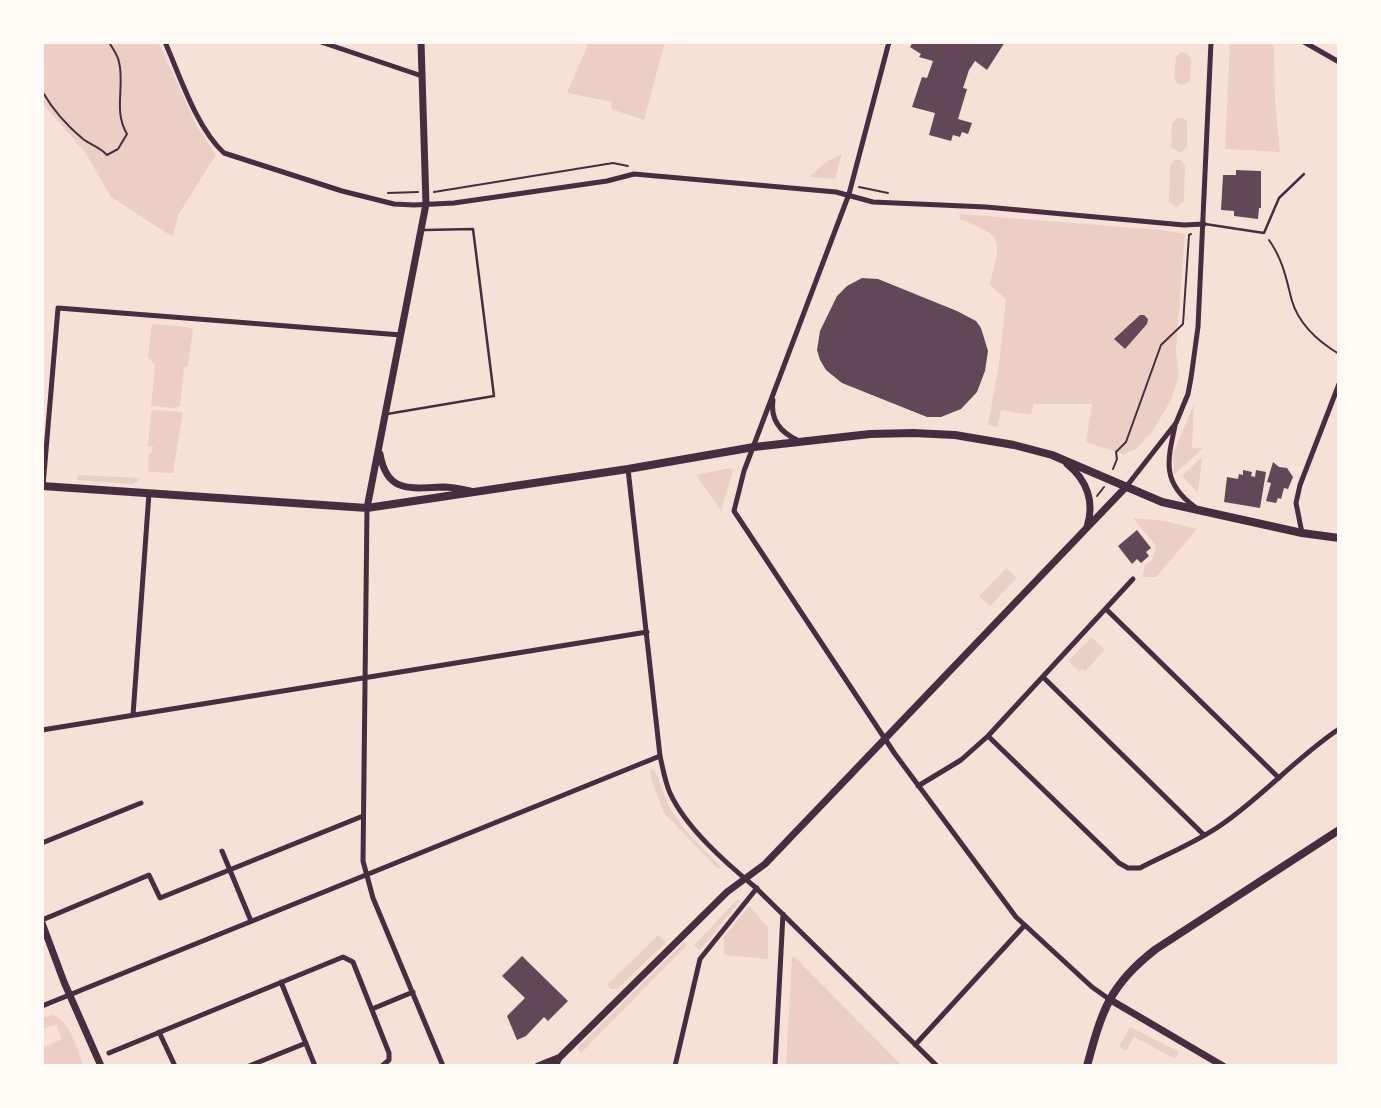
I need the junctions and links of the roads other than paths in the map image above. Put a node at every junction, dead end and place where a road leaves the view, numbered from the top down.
1 (164, 42) edge
2 (321, 42) edge
3 (421, 42) edge
4 (889, 42) edge
5 (1211, 42) edge
6 (1304, 42) edge
7 (1338, 60) edge
8 (422, 76) junction
9 (1304, 174) dead end
10 (849, 194) junction
11 (426, 204) junction
12 (1204, 224) junction
13 (421, 230) junction
14 (401, 335) junction
15 (1339, 384) edge
16 (775, 391) junction
17 (385, 415) junction
18 (1175, 423) junction
19 (802, 442) junction
20 (378, 447) junction
21 (754, 447) junction
22 (1061, 459) junction
23 (628, 469) junction
24 (43, 486) edge
25 (1125, 488) junction
26 (478, 492) junction
27 (149, 494) junction
28 (366, 508) junction
29 (1201, 511) junction
30 (1085, 532) junction
31 (1302, 533) junction
32 (1339, 538) edge
33 (1133, 579) dead end
34 (1106, 609) junction
35 (647, 632) junction
36 (365, 677) junction
37 (1043, 677) junction
38 (133, 715) junction
39 (1339, 729) edge
40 (42, 730) edge
41 (988, 736) junction
42 (885, 738) junction
43 (660, 756) junction
44 (1279, 778) junction
45 (918, 786) junction
46 (141, 803) dead end
47 (363, 816) junction
48 (1339, 831) edge
49 (1204, 835) junction
50 (42, 843) edge
51 (222, 851) dead end
52 (230, 870) junction
53 (365, 876) junction
54 (745, 879) junction
55 (757, 888) junction
56 (783, 914) junction
57 (251, 921) junction
58 (42, 922) edge
59 (1024, 926) junction
60 (281, 982) junction
61 (413, 992) junction
62 (69, 995) junction
63 (1109, 999) junction
64 (42, 1006) edge
65 (372, 1009) junction
66 (159, 1032) junction
67 (306, 1043) junction
68 (915, 1045) junction
69 (109, 1053) dead end
70 (557, 1062) edge
71 (174, 1064) edge
72 (101, 1066) edge
73 (166, 1066) edge
74 (249, 1066) edge
75 (315, 1066) edge
76 (382, 1066) edge
77 (443, 1066) edge
78 (538, 1066) edge
79 (675, 1066) edge
80 (775, 1066) edge
81 (937, 1066) edge
82 (1087, 1066) edge
83 (1223, 1066) edge

1 - 11 street
2 - 8 street
3 - 8 street
4 - 10 street
5 - 12 street
6 - 7 street
8 - 11 street
9 - 12 lane
10 - 11 street
10 - 12 street
10 - 16 street
11 - 13 street
12 - 18 street
13 - 14 street
13 - 17 lane
14 - 17 street
14 - 24 street
15 - 31 street
16 - 19 street
16 - 21 street
17 - 20 street
18 - 25 street
18 - 29 street
19 - 21 main road
19 - 22 main road
20 - 26 street
20 - 28 street
21 - 23 main road
21 - 42 street
22 - 25 main road
22 - 30 street
23 - 26 main road
23 - 35 street
24 - 27 main road
25 - 29 main road
25 - 30 street
26 - 28 main road
27 - 28 main road
27 - 38 street
28 - 36 street
29 - 31 main road
30 - 42 street
31 - 32 main road
33 - 34 street
34 - 37 street
34 - 44 street
35 - 36 street
35 - 43 street
36 - 38 street
36 - 47 street
37 - 41 street
37 - 49 street
38 - 40 street
39 - 44 street
41 - 45 street
41 - 49 street
42 - 45 street
42 - 54 street
43 - 53 street
43 - 54 street
44 - 49 street
45 - 59 street
46 - 50 street
47 - 52 street
47 - 53 street
48 - 63 main road
51 - 52 street
52 - 57 street
52 - 58 street
53 - 57 street
53 - 61 street
54 - 55 street
54 - 70 street
55 - 56 street
55 - 79 street
56 - 68 street
56 - 80 street
57 - 62 street
58 - 62 street
59 - 63 street
59 - 68 street
60 - 65 street
60 - 66 street
60 - 67 street
61 - 65 street
61 - 77 street
62 - 64 street
62 - 72 street
63 - 82 main road
63 - 83 street
65 - 76 street
66 - 69 street
66 - 71 street
67 - 74 street
67 - 75 street
68 - 81 street
70 - 78 street
71 - 73 street

